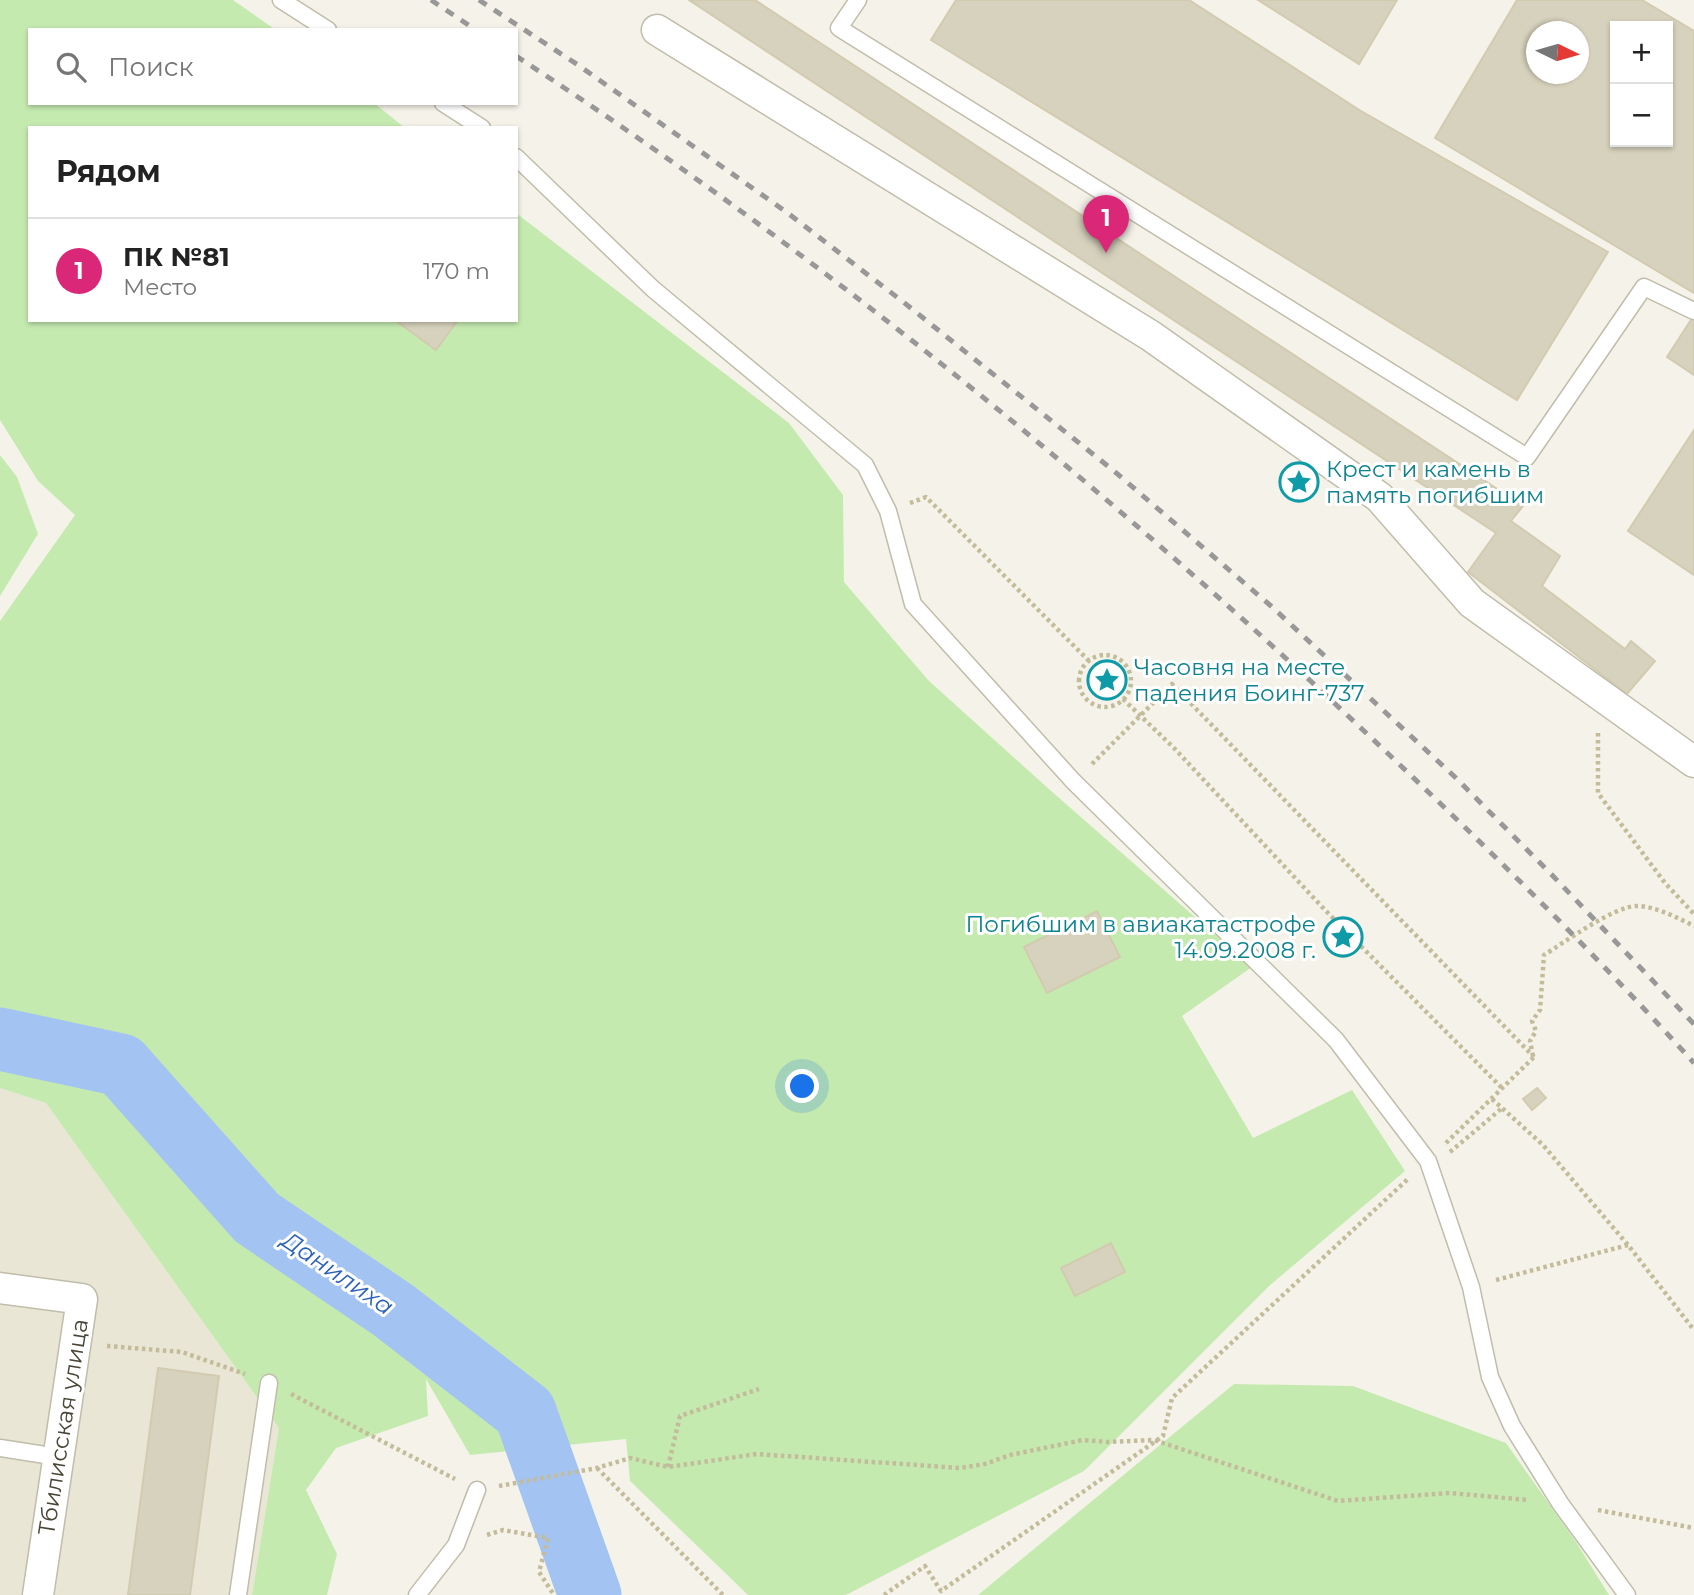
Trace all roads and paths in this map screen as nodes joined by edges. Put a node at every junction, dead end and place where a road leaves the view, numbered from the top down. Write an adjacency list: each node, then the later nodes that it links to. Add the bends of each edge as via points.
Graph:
1 (281, 0): 3 (lane)
2 (858, 0): 8 (lane, via 839,28 1527,457 1644,287)
3 (325, 28)
4 (657, 30): 11 (street, via 1152,336 1379,497 1472,603)
5 (446, 105): 6 (lane)
6 (479, 126)
7 (518, 159): 15 (lane, via 653,289 865,465 888,511 913,604)
8 (1694, 311)
9 (926, 497): 10 (path)
10 (1089, 660): 12 (path, via 1113,656 1127,667 1130,683); 12 (path, via 1079,683 1085,698 1100,706)
11 (1598, 693): 14 (street); 16 (path, via 1598,793)
12 (1123, 699): 13 (path)
13 (1142, 716): 15 (path); 18 (path, via 1172,684); 19 (path)
14 (1694, 762)
15 (1073, 781): 22 (lane, via 1336,1040)
16 (1694, 914)
17 (1694, 926): 18 (path, via 1639,906 1623,908 1544,955 1540,1010 1532,1021 1536,1031 1530,1041)
18 (1534, 1057): 19 (path)
19 (1502, 1088): 20 (path)
20 (1492, 1099): 21 (path); 22 (path)
21 (1502, 1109): 22 (path, via 1438,1162); 23 (path, via 1543,1145)
22 (1428, 1161): 24 (lane); 29 (path, via 1171,1398 1163,1436)
23 (1628, 1245): 24 (path); 26 (path)
24 (1471, 1287): 36 (lane, via 1490,1377 1512,1426)
25 (0, 1288): 31 (street, Тбилисская улица, via 82,1299)
26 (1694, 1330)
27 (269, 1383): 40 (lane)
28 (759, 1389): 32 (path, via 680,1416)
29 (1154, 1440): 32 (path, via 1083,1440 960,1468 757,1454); 36 (path, via 1338,1501 1450,1493); 44 (path, via 941,1591 925,1566)
30 (0, 1448): 31 (lane)
31 (58, 1457): 39 (street, Тбилисская улица)
32 (668, 1467): 33 (path, via 630,1458)
33 (597, 1468): 34 (path); 43 (path)
34 (501, 1486)
35 (477, 1490): 38 (lane)
36 (1560, 1503): 37 (path); 45 (lane)
37 (1694, 1528)
38 (456, 1545): 41 (lane); 42 (path, via 503,1530 548,1538 539,1572)
39 (38, 1595)
40 (238, 1595)
41 (418, 1595)
42 (554, 1595)
43 (723, 1595)
44 (884, 1595)
45 (1627, 1595)

